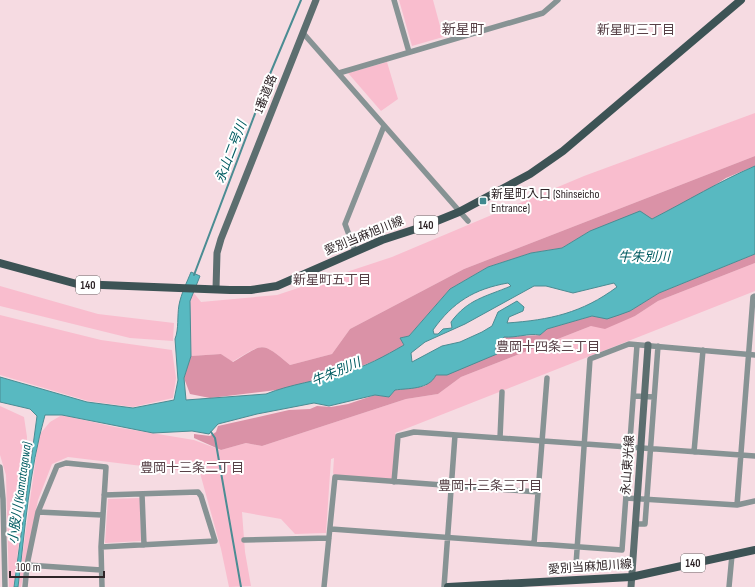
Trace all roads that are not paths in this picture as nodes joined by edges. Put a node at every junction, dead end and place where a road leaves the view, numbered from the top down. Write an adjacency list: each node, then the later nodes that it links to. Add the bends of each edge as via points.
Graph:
1 (316, 0): 5 (street, 1番道路)
2 (394, 0): 6 (street)
3 (558, 0): 6 (street, via 543,13)
4 (741, 0): 9 (main road, 愛別当麻旭川線 / 140, via 548,163)
5 (303, 33): 7 (street); 13 (street, 1番道路, via 221,239 217,252)
6 (409, 52): 7 (street)
7 (339, 74): 8 (street)
8 (384, 126): 9 (street); 11 (street, via 345,224)
9 (459, 212): 10 (street); 11 (main road, 愛別当麻旭川線 / 140)
10 (468, 221)
11 (355, 251): 13 (main road, 愛別当麻旭川線 / 140, via 277,286 252,290)
12 (0, 263): 13 (main road, 愛別当麻旭川線 / 140, via 77,284)
13 (216, 289)
14 (755, 296): 19 (street)
15 (637, 344): 16 (street); 23 (street); 29 (street, via 629,344 590,359)
16 (648, 346): 17 (street); 24 (street, 永山東光線)
17 (658, 346): 18 (street); 25 (street)
18 (703, 350): 19 (street); 33 (street)
19 (748, 354): 20 (street); 34 (street)
20 (755, 355)
21 (546, 378): 28 (street)
22 (502, 392): 27 (street)
23 (634, 396): 24 (street); 30 (street)
24 (644, 396): 25 (street); 31 (street, 永山東光線)
25 (654, 397): 32 (street)
26 (455, 435): 27 (street); 37 (street, via 414,432 398,436); 38 (street)
27 (500, 438): 28 (street)
28 (542, 442): 29 (street); 39 (street)
29 (585, 444): 30 (street); 58 (street)
30 (630, 447): 31 (street); 42 (street)
31 (640, 448): 32 (street); 43 (street, 永山東光線)
32 (650, 449): 33 (street); 45 (street)
33 (694, 452): 34 (street)
34 (740, 455): 35 (street); 47 (street)
35 (755, 456)
36 (0, 466): 44 (street)
37 (394, 482): 38 (street); 51 (street, via 335,477)
38 (452, 486): 39 (street); 53 (street)
39 (538, 492): 55 (street)
40 (142, 494): 41 (street); 56 (street); 56 (street, via 198,492 215,541)
41 (104, 495): 48 (street, via 106,467 66,463 57,466); 49 (street)
42 (626, 498): 43 (street); 58 (street, via 622,550)
43 (636, 498): 45 (street); 50 (street, 永山東光線)
44 (1, 499): 60 (street)
45 (646, 499): 47 (street); 50 (street, via 645,524)
46 (755, 501): 47 (street)
47 (737, 505)
48 (38, 512): 49 (street); 62 (street)
49 (102, 515): 57 (street)
50 (635, 524): 65 (street, 永山東光線)
51 (331, 529): 52 (street); 53 (street)
52 (329, 538): 54 (street); 69 (street)
53 (448, 538): 55 (street); 70 (street)
54 (244, 540)
55 (534, 544): 58 (street)
56 (144, 545): 57 (street)
57 (101, 547): 64 (street)
58 (577, 547): 63 (street)
59 (755, 550): 61 (main road, 愛別当麻旭川線 / 140)
60 (2, 552): 66 (street)
61 (732, 555): 65 (main road, 愛別当麻旭川線 / 140); 73 (street)
62 (27, 565): 64 (street); 67 (street)
63 (576, 565)
64 (101, 570): 68 (street)
65 (632, 577): 71 (main road, 愛別当麻旭川線 / 140); 72 (street, 永山東光線)
66 (5, 587)
67 (25, 587)
68 (102, 587)
69 (324, 587)
70 (444, 587)
71 (448, 587)
72 (631, 587)
73 (729, 587)

